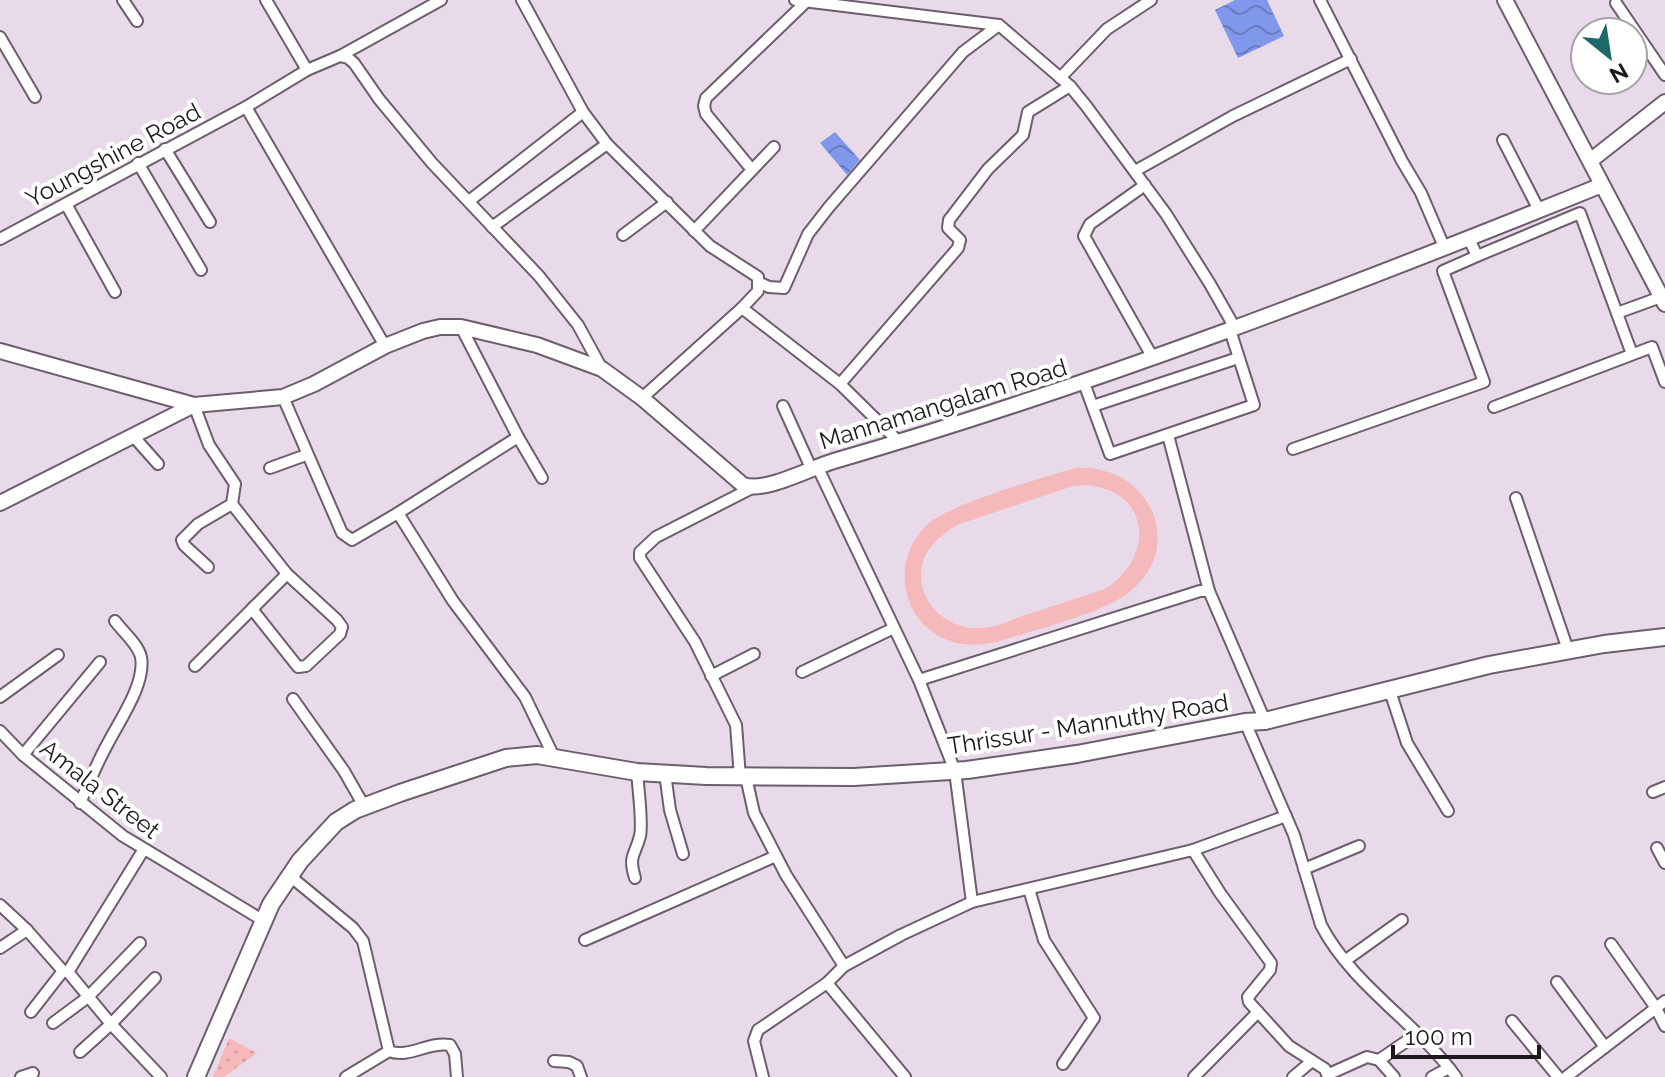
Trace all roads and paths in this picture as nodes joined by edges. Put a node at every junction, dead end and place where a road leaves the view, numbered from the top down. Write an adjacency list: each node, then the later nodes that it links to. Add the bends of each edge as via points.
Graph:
1 (123, 0): 11 (street)
2 (266, 0): 16 (street)
3 (522, 0): 23 (street)
4 (1151, 0): 18 (street, via 1107,29)
5 (1320, 0): 15 (street)
6 (1505, 0): 28 (main road)
7 (436, 1): 14 (street, Youngshine Road)
8 (800, 1): 10 (street); 30 (street, via 706,98 706,114)
9 (1616, 3): 17 (street)
10 (858, 4): 12 (street)
11 (137, 21)
12 (999, 25): 18 (street); 47 (street, via 956,60 829,207 808,234 784,288)
13 (0, 37): 20 (street)
14 (340, 56): 16 (street, Youngshine Road); 34 (street, via 354,63)
15 (1351, 59): 31 (street, via 1211,127); 44 (street)
16 (307, 70): 22 (street, Youngshine Road)
17 (1665, 75)
18 (1060, 78): 19 (street)
19 (1070, 86): 31 (street); 62 (street, via 1028,112 1023,135 988,169 949,220 950,232 960,240 958,248)
20 (35, 97)
21 (1665, 102): 28 (main road)
22 (246, 107): 27 (street, Youngshine Road); 54 (street)
23 (583, 112): 25 (street); 34 (street)
24 (1503, 140): 37 (street)
25 (607, 144): 35 (street); 39 (street)
26 (774, 147): 40 (street)
27 (165, 149): 29 (street, Youngshine Road); 38 (street)
28 (1590, 161): 33 (main road)
29 (138, 163): 36 (street, Youngshine Road); 46 (street)
30 (748, 165)
31 (1135, 171): 32 (street)
32 (1145, 185): 53 (street, via 1194,257); 57 (street, via 1090,224 1084,236)
33 (1602, 185): 37 (main road, Mannamangalam Road); 49 (main road)
34 (469, 201): 39 (street)
35 (667, 202): 40 (street); 41 (street)
36 (66, 204): 42 (street, Youngshine Road); 48 (street)
37 (1539, 210): 43 (main road, Mannamangalam Road)
38 (210, 222)
39 (492, 227): 59 (street, via 569,313)
40 (694, 231): 47 (street)
41 (623, 235)
42 (0, 239)
43 (1469, 239): 44 (main road, Mannamangalam Road); 45 (street)
44 (1445, 249): 53 (main road, Mannamangalam Road)
45 (1477, 256): 51 (street, via 1580,213); 73 (street, via 1443,271 1484,382)
46 (201, 270)
47 (760, 283): 50 (street)
48 (115, 292)
49 (1663, 300): 51 (street)
50 (742, 308): 62 (street); 64 (street)
51 (1617, 313): 56 (street)
52 (461, 327): 54 (main road, via 440,327); 59 (main road, via 537,345); 71 (street)
53 (1232, 329): 57 (main road, Mannamangalam Road); 58 (street)
54 (385, 346): 63 (main road)
55 (0, 351): 65 (main road)
56 (1632, 354): 60 (street, via 1652,347); 68 (street)
57 (1153, 358): 61 (main road, Mannamangalam Road)
58 (1238, 358): 67 (street); 69 (street, via 1254,405)
59 (602, 369): 64 (main road)
60 (1665, 382)
61 (1084, 383): 67 (street); 72 (main road, Mannamangalam Road)
62 (840, 384): 72 (street)
63 (283, 397): 65 (main road); 74 (street)
64 (642, 398): 79 (main road)
65 (194, 405): 70 (main road); 82 (street, via 209,445 235,484)
66 (783, 406): 76 (street)
67 (1093, 406): 69 (street, via 1110,454)
68 (1494, 407)
69 (1168, 435): 86 (street)
70 (134, 437): 75 (street); 81 (main road)
71 (518, 437): 78 (street); 83 (street)
72 (899, 442): 76 (main road, Mannamangalam Road)
73 (1293, 449)
74 (306, 455): 77 (street); 83 (street, via 347,538)
75 (158, 464)
76 (814, 467): 79 (main road, Mannamangalam Road); 89 (street)
77 (270, 468)
78 (542, 478)
79 (752, 488): 97 (street, via 656,537 640,552)
80 (1516, 498): 91 (street)
81 (0, 503)
82 (232, 504): 84 (street, via 182,540); 85 (street)
83 (398, 513): 106 (street, via 453,601 525,697)
84 (208, 567)
85 (287, 574): 87 (street); 87 (street, via 337,620 340,634 306,666 298,667 252,609)
86 (1209, 591): 98 (street); 102 (street)
87 (258, 603): 95 (street)
88 (115, 621): 113 (street, via 136,646 141,670)
89 (894, 628): 96 (street); 98 (street)
90 (1665, 637): 91 (main road, Thrissur - Mannuthy Road)
91 (1568, 650): 99 (main road, Thrissur - Mannuthy Road)
92 (754, 654): 97 (street)
93 (58, 655): 100 (street)
94 (100, 662): 105 (street)
95 (195, 666)
96 (802, 672)
97 (711, 676): 110 (street, via 736,725)
98 (919, 680): 107 (street)
99 (1390, 691): 102 (main road, Thrissur - Mannuthy Road); 115 (street, via 1407,743)
100 (0, 697)
101 (293, 699): 114 (street)
102 (1265, 721): 103 (main road, Thrissur - Mannuthy Road)
103 (1245, 722): 107 (main road, Thrissur - Mannuthy Road); 116 (street)
104 (0, 731): 105 (street, Amala Street)
105 (23, 755): 113 (street, Amala Street)
106 (555, 759): 108 (main road, Thrissur - Mannuthy Road); 114 (main road, Thrissur - Mannuthy Road, via 506,758)
107 (955, 771): 110 (main road, Thrissur - Mannuthy Road); 128 (street)
108 (637, 772): 109 (main road, Thrissur - Mannuthy Road); 126 (street, via 640,835 630,864)
109 (665, 773): 110 (main road, Thrissur - Mannuthy Road); 121 (street)
110 (743, 777): 122 (street)
111 (1665, 787): 112 (street)
112 (1653, 792)
113 (80, 803): 119 (street, Amala Street)
114 (364, 806): 125 (main road, Thrissur - Mannuthy Road, via 336,822)
115 (1448, 811)
116 (1286, 816): 120 (street); 124 (street)
117 (1359, 846): 124 (street)
118 (1657, 848): 123 (street)
119 (144, 849): 131 (street, Amala Street); 139 (street)
120 (1193, 850): 127 (street); 146 (street, via 1271,963 1248,997)
121 (683, 854)
122 (776, 856): 133 (street); 138 (street)
123 (1665, 861)
124 (1304, 869): 137 (street, via 1321,925)
125 (290, 876): 131 (main road, Thrissur - Mannuthy Road); 153 (street, via 363,941)
126 (635, 878)
127 (1029, 889): 128 (street); 158 (street, via 1044,940 1094,1018)
128 (972, 902): 138 (street)
129 (0, 905): 132 (street)
130 (1402, 920): 137 (street)
131 (264, 921): 164 (main road, Thrissur - Mannuthy Road)
132 (27, 930): 136 (street); 139 (street)
133 (585, 940)
134 (140, 943): 143 (street)
135 (1611, 944): 144 (street)
136 (0, 948)
137 (1346, 960): 151 (street)
138 (844, 966): 142 (street)
139 (66, 971): 143 (street); 145 (street)
140 (155, 978): 149 (street)
141 (1557, 982): 152 (street)
142 (827, 983): 168 (street, via 758,1030 754,1041); 169 (street)
143 (88, 997): 148 (street); 149 (street)
144 (1660, 1004): 150 (street); 152 (street)
145 (31, 1012)
146 (1258, 1012): 157 (street, via 1289,1046); 170 (street)
147 (1512, 1021): 174 (street)
148 (53, 1023)
149 (111, 1024): 154 (street); 163 (street)
150 (1665, 1026)
151 (1417, 1034): 155 (street); 159 (street)
152 (1605, 1047): 175 (street)
153 (389, 1051): 165 (street); 166 (street, via 450,1045)
154 (80, 1052)
155 (1379, 1060): 161 (street, via 1367,1057); 172 (street)
156 (554, 1061): 167 (street, via 577,1066)
157 (1312, 1061): 161 (street); 171 (street)
158 (1063, 1064)
159 (1452, 1072): 173 (street)
160 (33, 1073): 162 (street)
161 (1329, 1075)
162 (21, 1077)
163 (161, 1077)
164 (196, 1077)
165 (346, 1077)
166 (457, 1077)
167 (581, 1077)
168 (763, 1077)
169 (905, 1077)
170 (1194, 1077)
171 (1293, 1077)
172 (1394, 1077)
173 (1432, 1077)
174 (1558, 1077)
175 (1566, 1077)

